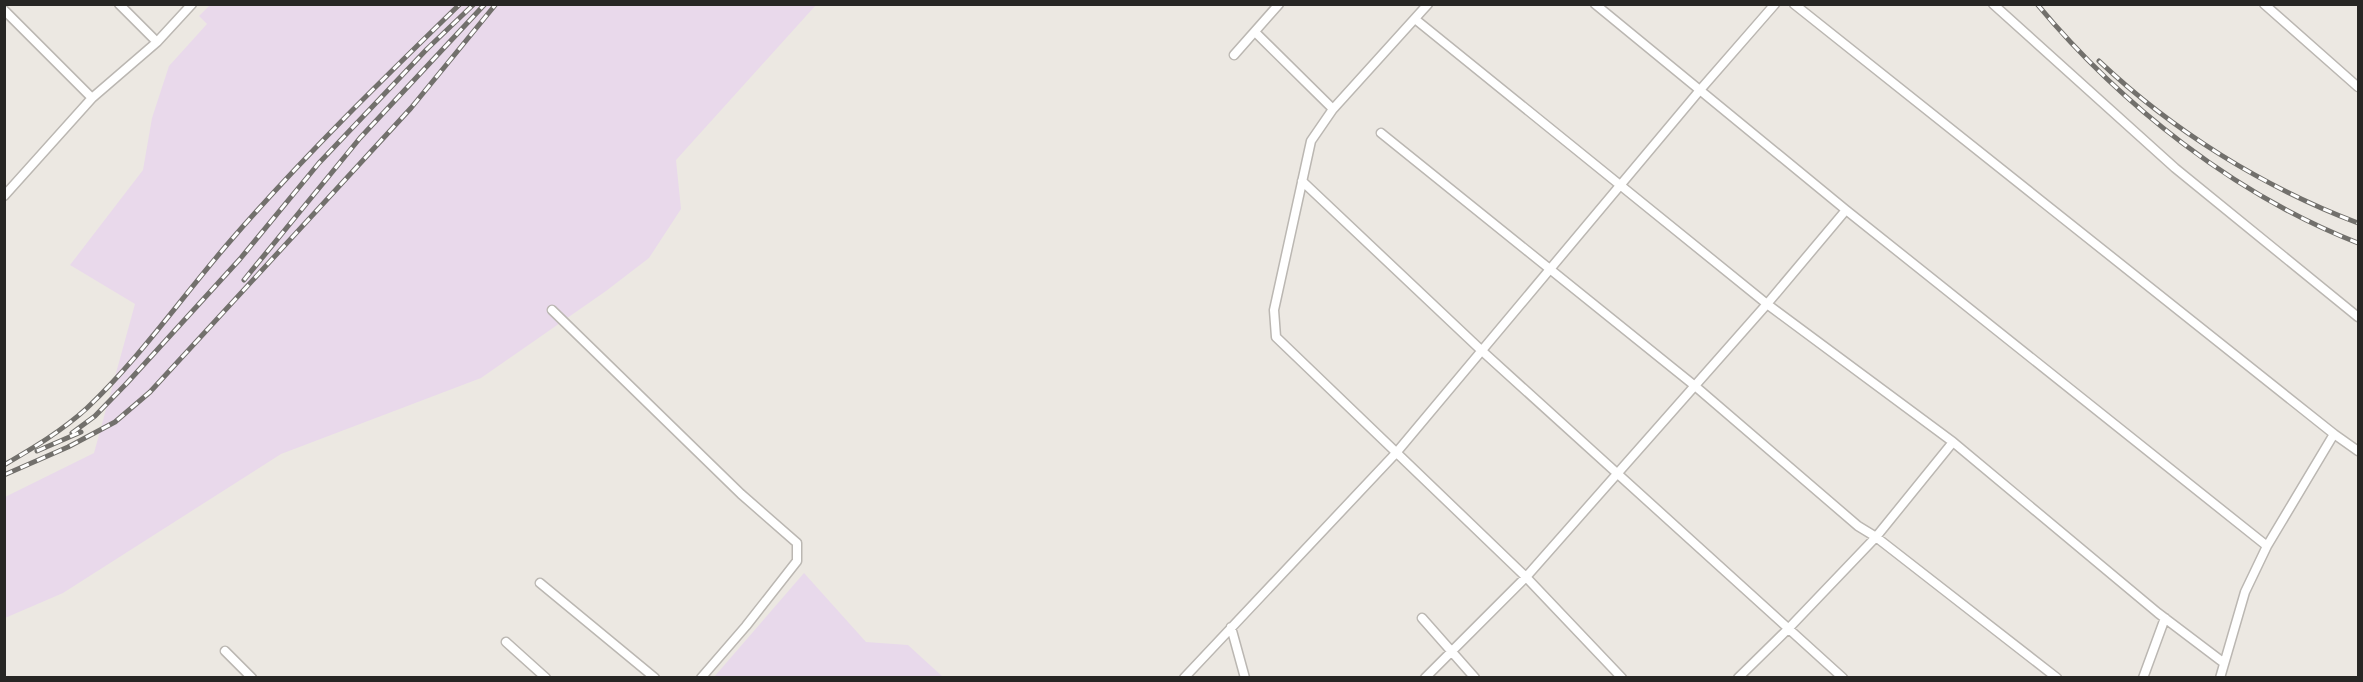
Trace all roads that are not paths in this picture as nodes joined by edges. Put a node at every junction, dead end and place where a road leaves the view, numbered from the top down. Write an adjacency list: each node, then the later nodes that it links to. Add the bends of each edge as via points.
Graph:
1 (119, 4): 13 (street)
2 (192, 4): 13 (street)
3 (1280, 4): 12 (street)
4 (1428, 4): 11 (street)
5 (1595, 4): 16 (street)
6 (1775, 4): 16 (street)
7 (1794, 4): 30 (street)
8 (1993, 4): 27 (street, via 2175,168)
9 (2264, 4): 15 (street)
10 (4, 10): 17 (street)
11 (1415, 19): 18 (street); 21 (street)
12 (1255, 32): 14 (street); 18 (street)
13 (157, 42): 17 (street)
14 (1234, 56)
15 (2358, 87)
16 (1700, 90): 21 (street); 23 (street)
17 (92, 98): 22 (street)
18 (1333, 109): 20 (street, via 1311,141)
19 (1381, 133): 24 (street)
20 (1302, 181): 28 (street); 33 (street, via 1274,310 1276,337)
21 (1620, 186): 24 (street); 25 (street)
22 (4, 196)
23 (1846, 210): 25 (street); 36 (street)
24 (1549, 270): 28 (street); 29 (street)
25 (1767, 304): 29 (street); 31 (street)
26 (552, 310): 50 (street, via 741,494 797,543 797,561)
27 (2358, 317)
28 (1481, 350): 33 (street); 34 (street)
29 (1695, 386): 34 (street); 35 (street, via 1858,526)
30 (2334, 434): 32 (street); 36 (street)
31 (1953, 442): 35 (street); 40 (street)
32 (2358, 451)
33 (1396, 453): 37 (street); 41 (street)
34 (1616, 473): 37 (street); 42 (street)
35 (1876, 537): 42 (street); 58 (street)
36 (2267, 546): 46 (street, via 2244,592)
37 (1526, 577): 45 (street); 55 (street)
38 (540, 583): 49 (street)
39 (1422, 618): 45 (street)
40 (2165, 618): 46 (street); 59 (street)
41 (1231, 627): 51 (street); 52 (street)
42 (1789, 628): 56 (street); 57 (street)
43 (506, 642): 48 (street)
44 (225, 651): 47 (street)
45 (1452, 651): 53 (street); 54 (street)
46 (2224, 663): 60 (street)
47 (252, 678)
48 (546, 678)
49 (655, 678)
50 (701, 678)
51 (1184, 678)
52 (1245, 678)
53 (1425, 678)
54 (1475, 678)
55 (1622, 678)
56 (1738, 678)
57 (1843, 678)
58 (2057, 678)
59 (2143, 678)
60 (2220, 678)

